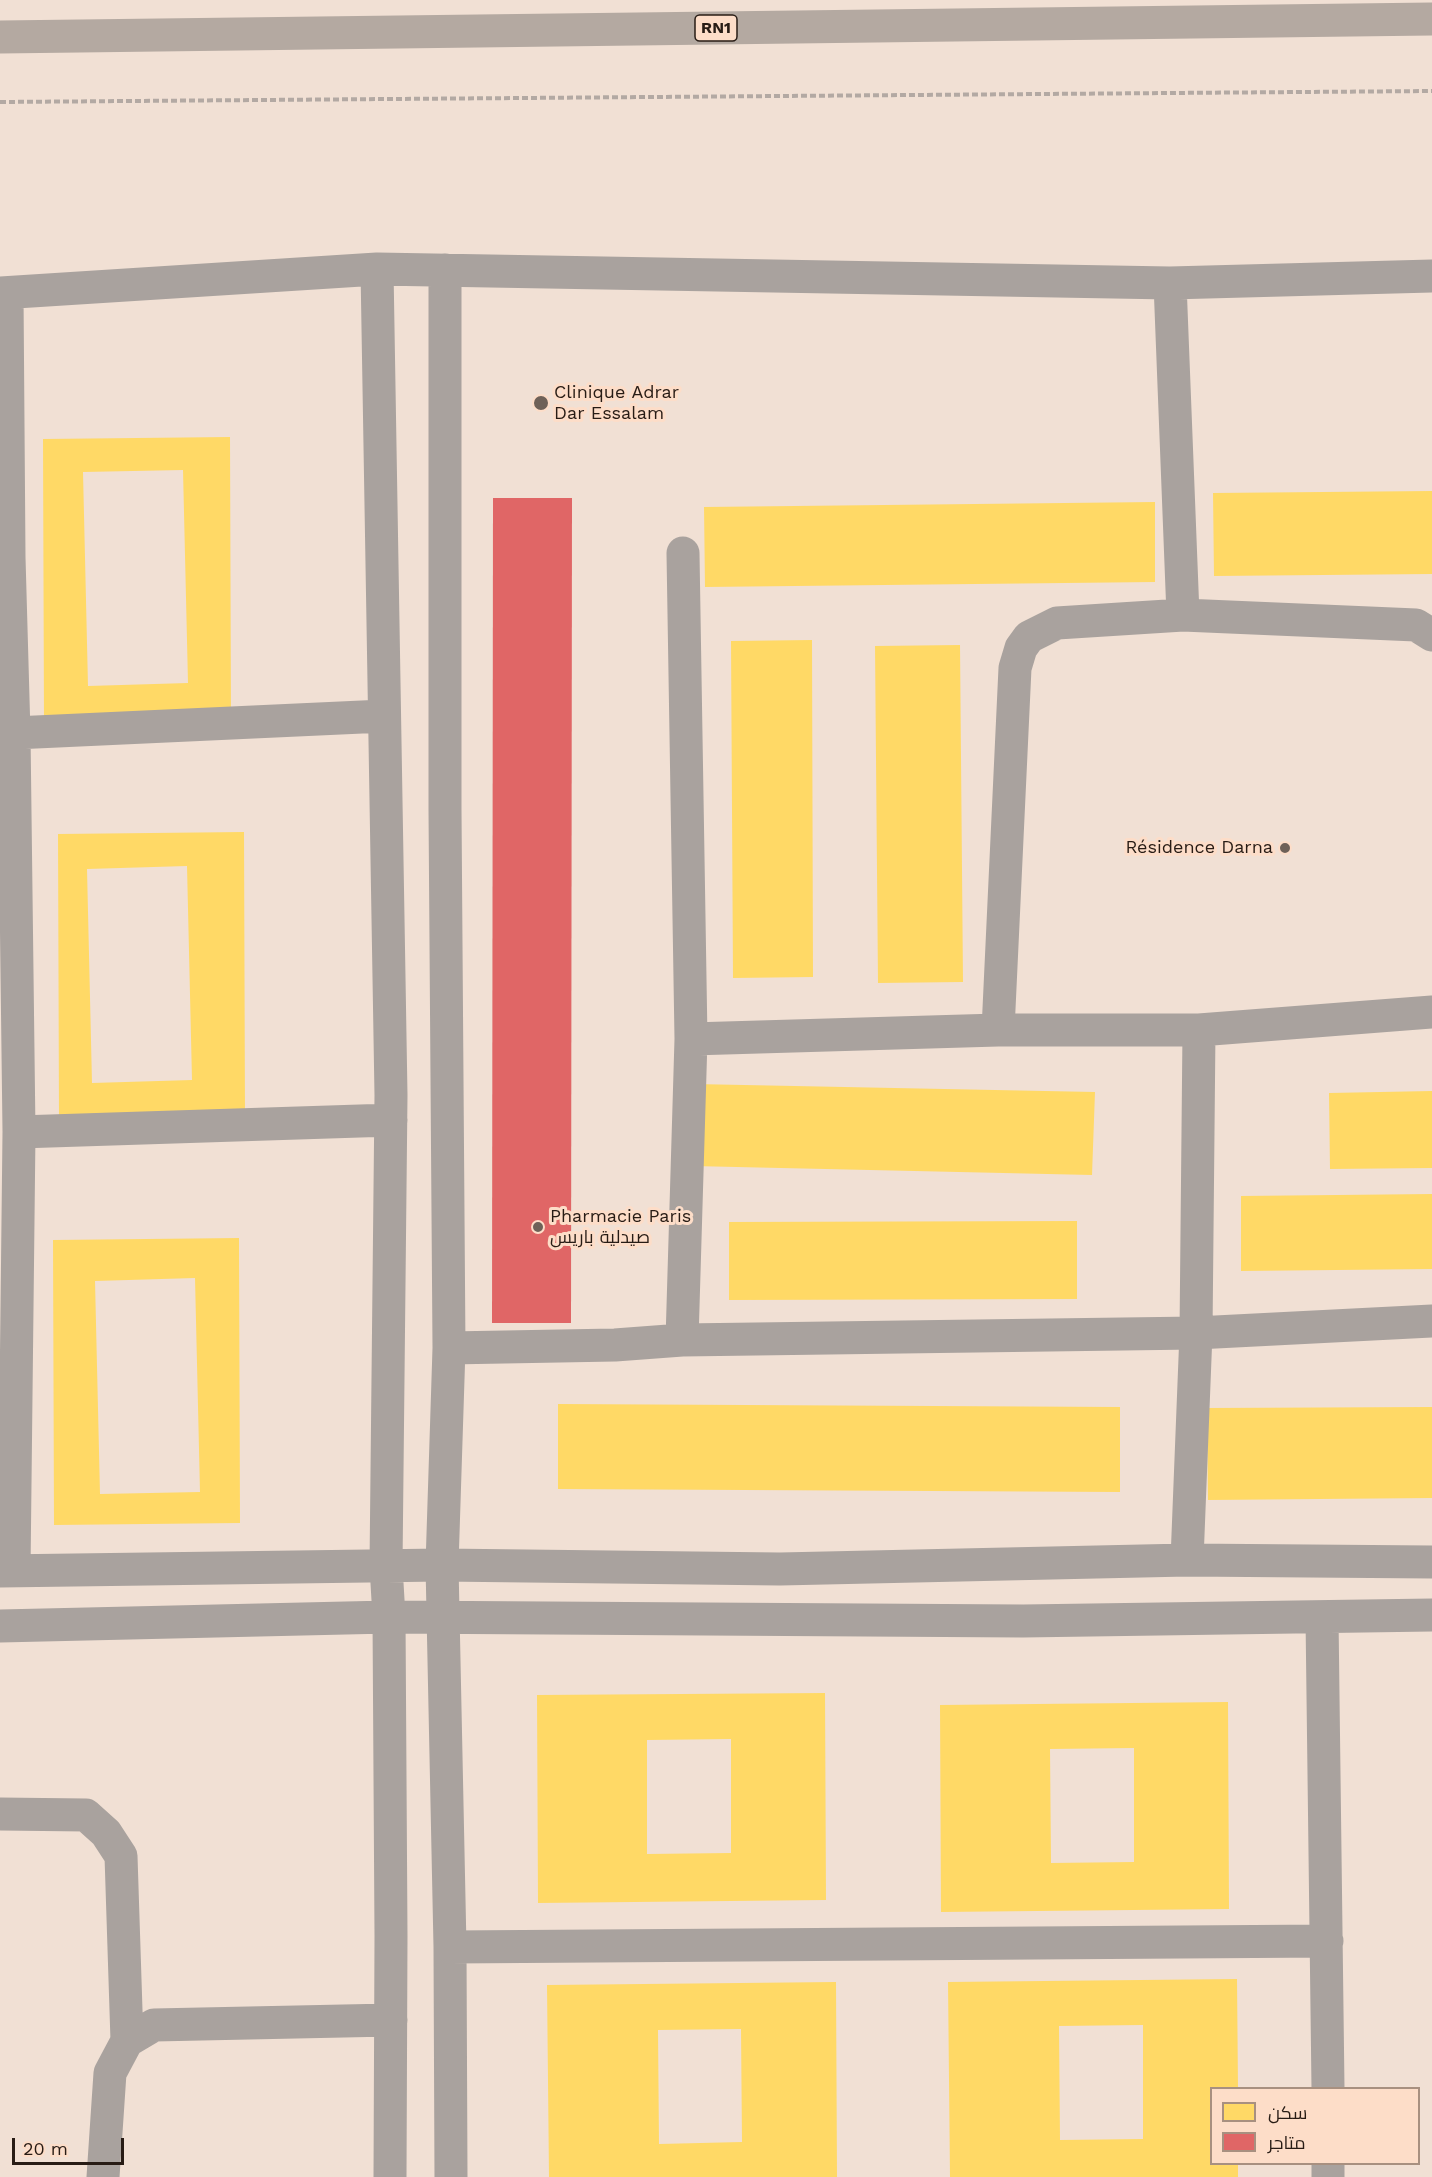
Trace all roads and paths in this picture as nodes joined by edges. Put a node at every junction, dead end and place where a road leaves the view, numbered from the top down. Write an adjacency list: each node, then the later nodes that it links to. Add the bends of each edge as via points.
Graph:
1 (1432, 19): 2 (highway, RN1)
2 (0, 37)
3 (1432, 91): 4 (path)
4 (0, 102)
5 (377, 269): 6 (street); 9 (street); 14 (street)
6 (445, 270): 8 (street); 26 (street)
7 (1432, 276): 8 (street)
8 (1170, 283): 11 (street)
9 (4, 293): 13 (street, via 9,557)
10 (683, 553): 19 (street)
11 (1183, 615): 12 (street, via 1416,625); 17 (street, via 1058,623 1029,637 1021,648 1015,668)
12 (1432, 635)
13 (6, 638): 15 (street)
14 (384, 716): 15 (street); 20 (street)
15 (14, 733): 21 (street)
16 (1432, 1012): 18 (street)
17 (998, 1030): 18 (street); 19 (street)
18 (1199, 1030): 24 (street)
19 (691, 1039): 25 (street)
20 (391, 1120): 21 (street); 30 (street)
21 (19, 1132): 22 (street)
22 (9, 1228): 31 (street)
23 (1432, 1322): 24 (street)
24 (1196, 1333): 25 (street); 27 (street)
25 (682, 1340): 26 (street)
26 (449, 1348): 29 (street)
27 (1187, 1560): 28 (street); 29 (street, via 780,1569)
28 (1432, 1562)
29 (442, 1565): 30 (street); 33 (street)
30 (386, 1566): 31 (street); 34 (street)
31 (7, 1571)
32 (1432, 1615): 35 (street)
33 (443, 1616): 34 (street); 35 (street, via 1023,1621); 39 (street)
34 (389, 1617): 36 (street); 40 (street)
35 (1322, 1617): 38 (street)
36 (0, 1626)
37 (0, 1814): 41 (street, via 86,1815 106,1833 121,1856)
38 (1327, 1941): 39 (street); 42 (street)
39 (450, 1947): 45 (street)
40 (391, 2020): 41 (street, via 154,2025); 44 (street)
41 (128, 2041): 43 (street, via 110,2073)
42 (1328, 2087)
43 (103, 2177)
44 (390, 2177)
45 (451, 2177)

